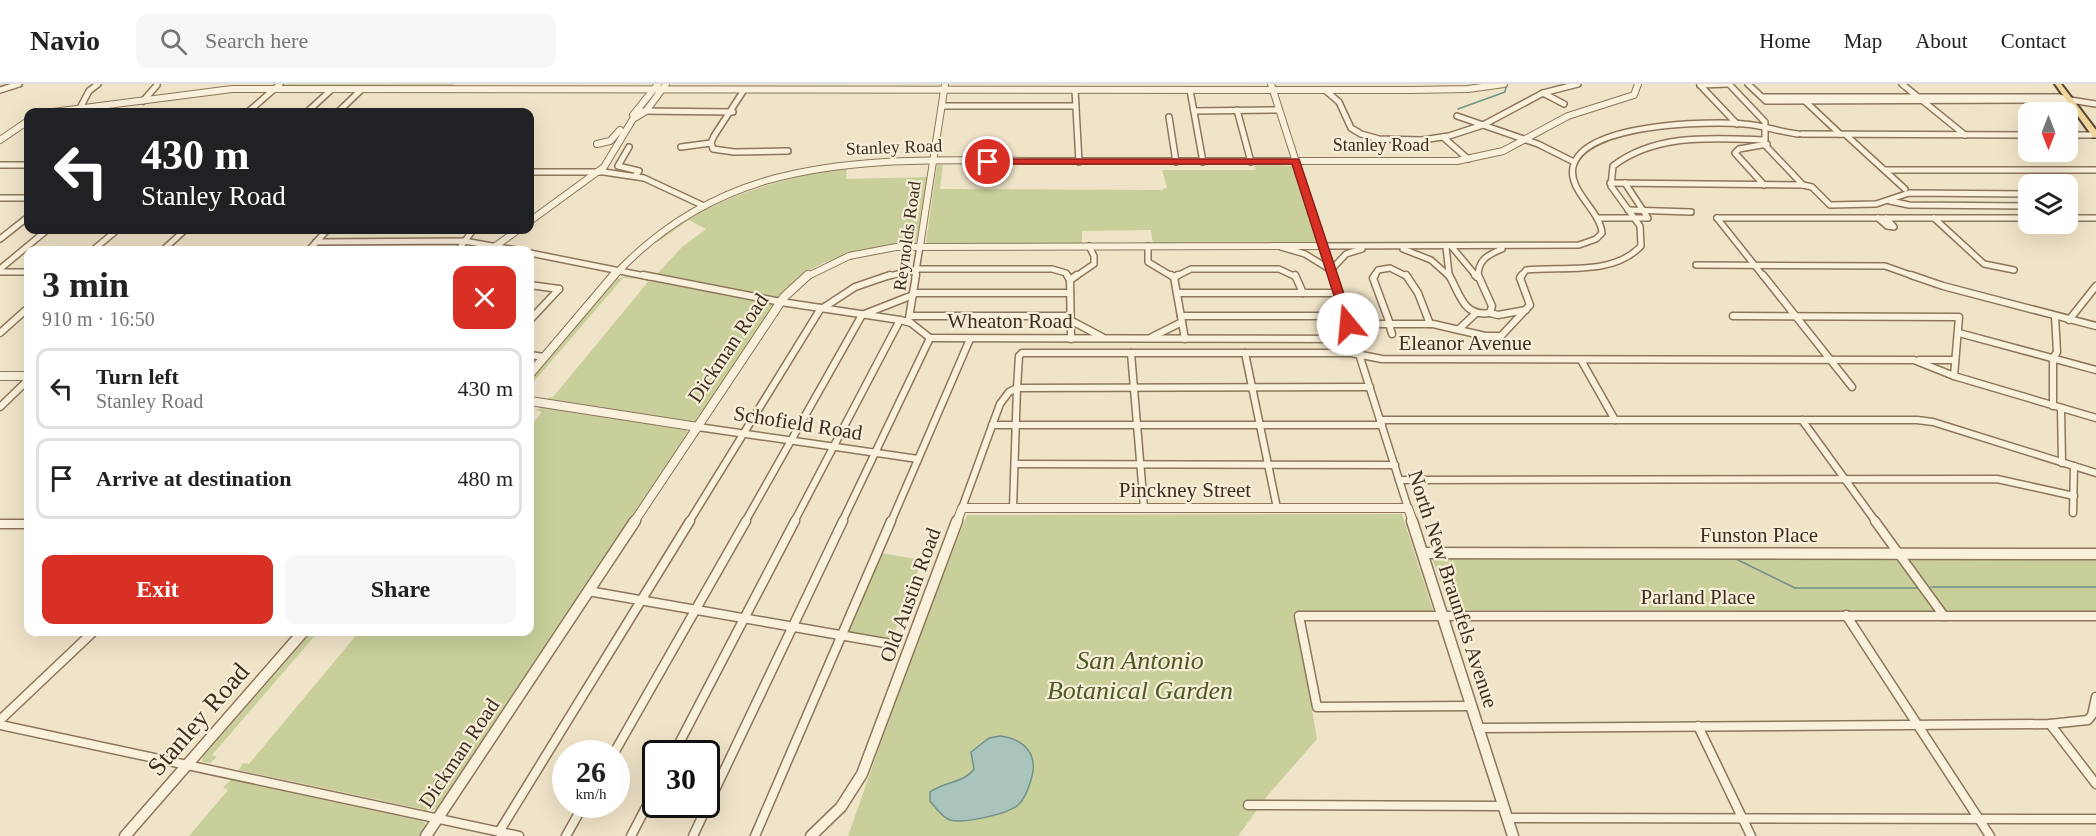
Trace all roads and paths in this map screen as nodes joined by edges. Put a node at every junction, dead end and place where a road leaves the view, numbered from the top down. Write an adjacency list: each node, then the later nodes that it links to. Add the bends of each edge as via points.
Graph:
1 (19, 84): 19 (street)
2 (98, 84): 45 (street)
3 (280, 84): 20 (street)
4 (1262, 84): 28 (street)
5 (1408, 84): 30 (street)
6 (1504, 84): 30 (street)
7 (1578, 84): 31 (street)
8 (1638, 84): 69 (street, Stanley Road, via 1634,95 1568,116)
9 (1729, 84): 14 (street); 60 (street, via 1763,120)
10 (1748, 84): 35 (street)
11 (1902, 84): 36 (street)
12 (2058, 84): 37 (main road)
13 (157, 85): 38 (street)
14 (1700, 85): 57 (street)
15 (656, 86): 16 (street); 23 (street); 34 (street)
16 (665, 86): 24 (street); 32 (street)
17 (944, 87): 25 (street); 26 (street); 43 (street, Reynolds Road)
18 (1272, 87): 28 (street); 29 (street); 51 (street)
19 (0, 90)
20 (274, 90): 21 (street); 38 (street, via 228,90); 46 (street)
21 (331, 90): 22 (street); 47 (street)
22 (361, 90): 23 (street); 48 (street)
23 (627, 90): 34 (street)
24 (682, 90): 25 (street); 32 (street)
25 (744, 90): 54 (street)
26 (1075, 90): 27 (street); 44 (street)
27 (1190, 90): 28 (street); 53 (street)
28 (1240, 90)
29 (1325, 90): 30 (street); 67 (street, via 1339,102 1351,128 1373,138)
30 (1411, 90)
31 (1543, 93): 42 (street); 59 (street)
32 (657, 97): 52 (street)
33 (2032, 97): 36 (street); 37 (street); 40 (street)
34 (648, 98): 49 (street)
35 (1764, 99): 36 (street); 39 (street)
36 (1922, 99): 39 (street); 40 (street); 63 (street)
37 (2070, 100): 40 (street); 41 (street); 66 (main road)
38 (143, 101): 45 (street)
39 (1805, 101): 62 (street)
40 (2038, 101)
41 (2096, 103)
42 (1564, 104)
43 (942, 106): 44 (street); 79 (street, Reynolds Road)
44 (1076, 106): 80 (street)
45 (80, 108)
46 (253, 108)
47 (311, 108)
48 (342, 108)
49 (637, 110): 52 (street); 61 (street)
50 (1237, 110): 51 (street); 53 (street); 83 (street)
51 (1279, 110): 78 (street)
52 (646, 111): 54 (street); 70 (street, via 633,118)
53 (1194, 111): 82 (street)
54 (733, 112): 72 (street)
55 (1457, 116): 59 (street)
56 (1169, 117): 81 (street)
57 (1737, 124): 60 (street); 84 (street, via 1639,129 1594,145)
58 (24, 125): 68 (street)
59 (1483, 125): 67 (street); 69 (street)
60 (1766, 129): 62 (street); 71 (street)
61 (620, 130): 75 (street); 75 (street, via 610,141 597,144)
62 (1843, 134): 63 (street); 87 (street)
63 (1965, 135): 64 (street)
64 (2018, 135)
65 (2078, 135): 66 (street)
66 (2096, 135)
67 (1443, 137): 77 (street)
68 (0, 140)
69 (1527, 140): 77 (street, Stanley Road, via 1503,151); 84 (street)
70 (619, 142): 73 (street); 90 (street, via 607,163)
71 (1765, 142): 92 (street, via 1689,139 1659,144 1617,162); 94 (street); 95 (street, via 1735,153)
72 (711, 143): 74 (street); 76 (street, via 712,148 725,152)
73 (630, 144): 91 (street, via 618,166 639,171)
74 (681, 147)
75 (609, 148): 90 (street)
76 (788, 150)
77 (1468, 159): 78 (street, Stanley Road)
78 (1296, 161): 83 (street, Stanley Road); 136 (street)
79 (933, 162): 80 (street, Stanley Road); 101 (street, Stanley Road, via 867,163 811,170 752,186); 132 (street, Reynolds Road)
80 (1079, 162): 81 (street, Stanley Road)
81 (1176, 162): 82 (street, Stanley Road)
82 (1203, 162): 83 (street, Stanley Road)
83 (1251, 162)
84 (1574, 162): 107 (street, via 1577,186)
85 (0, 165): 86 (street)
86 (24, 165)
87 (1885, 170): 88 (street); 96 (street)
88 (2096, 170)
89 (534, 172): 90 (street)
90 (595, 172): 91 (street); 106 (street)
91 (635, 176): 101 (street, via 657,182)
92 (1610, 183): 93 (street); 104 (street)
93 (1625, 183): 95 (street); 103 (street)
94 (1803, 184): 95 (street); 100 (street, via 1812,187 1830,205 1867,205)
95 (1764, 185)
96 (1907, 191): 97 (street); 100 (street)
97 (2018, 194)
98 (0, 198): 99 (street)
99 (24, 198)
100 (1889, 200): 102 (street, via 1909,205)
101 (704, 206): 150 (street, Stanley Road, via 665,228)
102 (2018, 206)
103 (1643, 209): 104 (street); 105 (street); 108 (street, via 1648,218)
104 (1628, 210): 108 (street)
105 (1691, 212)
106 (534, 218)
107 (1597, 218): 108 (street); 140 (street, via 1602,233 1587,243)
108 (1633, 218): 164 (street, via 1642,231 1642,239 1634,253 1621,261 1581,268 1532,269 1521,274 1530,303)
109 (1878, 218): 110 (street); 110 (street, via 1894,227); 144 (street, via 1717,218)
110 (1886, 218): 111 (street)
111 (1935, 218): 112 (street); 148 (street, via 1984,264)
112 (2018, 218)
113 (2078, 218): 114 (street)
114 (2096, 218)
115 (24, 220): 122 (street)
116 (42, 234): 125 (street)
117 (112, 234): 126 (street)
118 (181, 234): 127 (street)
119 (323, 234): 124 (street)
120 (469, 234): 123 (street)
121 (511, 234): 131 (street)
122 (0, 239)
123 (464, 241): 124 (street); 129 (street); 130 (street)
124 (316, 242): 128 (street)
125 (28, 246)
126 (98, 246)
127 (167, 246)
128 (312, 246)
129 (461, 246)
130 (485, 246)
131 (496, 246)
132 (920, 246): 133 (street, Dickman Road); 145 (street, Reynolds Road); 162 (street, Dickman Road, via 878,249 837,260 798,282)
133 (1089, 246): 134 (street, Dickman Road); 154 (street, via 1094,264)
134 (1148, 246): 135 (street, Dickman Road); 152 (street, via 1149,262)
135 (1270, 246): 136 (street, Dickman Road); 147 (street, Dickman Road, via 1300,252)
136 (1323, 246): 137 (street); 147 (street)
137 (1376, 247): 138 (street); 147 (street, via 1346,254)
138 (1386, 247): 139 (street); 151 (street, via 1408,250 1429,259)
139 (1449, 247): 140 (street); 151 (street); 153 (street)
140 (1512, 247): 153 (street, via 1481,260)
141 (24, 250): 146 (street)
142 (534, 254): 150 (street)
143 (1696, 265): 144 (street)
144 (1755, 266): 172 (street); 173 (street, via 1890,267 1936,284)
145 (917, 269): 154 (street, via 1052,269 1066,273); 161 (street, Reynolds Road); 163 (street, via 868,282)
146 (0, 270): 149 (street)
147 (1331, 270): 160 (street)
148 (2014, 270)
149 (24, 272)
150 (619, 272): 162 (street); 197 (street, Stanley Road)
151 (1449, 275): 167 (street, via 1465,308)
152 (1174, 277): 158 (street); 159 (street, via 1191,269 1279,269 1295,275)
153 (1478, 278): 166 (street, via 1492,306)
154 (1070, 280): 157 (street)
155 (534, 286): 169 (street, via 559,289)
156 (2096, 286): 178 (street)
157 (1070, 293): 161 (street); 174 (street)
158 (1178, 293): 159 (street); 176 (street)
159 (1303, 293): 160 (street)
160 (1339, 293): 170 (street)
161 (913, 294): 168 (street); 175 (street, Reynolds Road)
162 (781, 302): 163 (street); 226 (street, Dickman Road)
163 (822, 308): 168 (street); 227 (street)
164 (1526, 310): 166 (street); 183 (street, via 1501,336)
165 (24, 312): 184 (street)
166 (1490, 313): 167 (street)
167 (1476, 314): 183 (street)
168 (862, 315): 177 (street); 228 (street)
169 (534, 316)
170 (1346, 316): 176 (street); 179 (street)
171 (1733, 316): 172 (street)
172 (1796, 316): 185 (street, via 1959,317); 200 (street)
173 (2055, 316): 178 (street); 198 (street)
174 (1070, 318): 175 (street); 189 (street); 190 (street, via 1084,330)
175 (909, 319): 177 (street); 187 (street)
176 (1182, 319): 191 (street, via 1167,331); 192 (street)
177 (900, 320): 229 (street)
178 (2069, 320): 182 (street)
179 (1348, 324): 180 (street); 192 (street, Wheaton Road, via 1354,339)
180 (1390, 324): 181 (street); 181 (street, via 1373,278 1384,268 1400,270 1412,279); 186 (street)
181 (1430, 324): 183 (street)
182 (2096, 326)
183 (1459, 329)
184 (0, 333)
185 (1959, 333): 198 (street); 202 (street)
186 (1392, 334)
187 (930, 338): 188 (street, Wheaton Road); 230 (street, Wheaton Road)
188 (970, 339): 189 (street, Wheaton Road); 231 (street)
189 (1071, 339): 190 (street, Wheaton Road)
190 (1107, 339): 191 (street, Wheaton Road)
191 (1143, 339): 192 (street, Wheaton Road)
192 (1185, 339)
193 (1131, 353): 194 (street, Eleanor Avenue); 209 (street); 213 (street, Eleanor Avenue, via 1025,352 1019,356)
194 (1245, 353): 195 (street, Eleanor Avenue); 210 (street)
195 (1359, 354): 199 (street, Eleanor Avenue, via 1382,359); 211 (street, North New Braunfels Avenue)
196 (534, 356): 197 (street)
197 (544, 357): 203 (street, Stanley Road)
198 (2054, 358): 204 (street); 215 (street)
199 (1581, 360): 200 (street, Eleanor Avenue); 219 (street)
200 (1831, 360): 201 (street, Eleanor Avenue); 212 (street)
201 (1914, 360): 202 (street, Eleanor Avenue); 206 (street, Eleanor Avenue)
202 (1955, 360): 206 (street)
203 (534, 369)
204 (2096, 370)
205 (0, 376): 207 (street)
206 (1954, 376): 215 (street, Eleanor Avenue)
207 (24, 378)
208 (24, 382): 216 (street)
209 (1134, 387): 210 (street); 213 (street); 223 (street)
210 (1252, 387): 211 (street); 224 (street)
211 (1370, 387): 221 (street, North New Braunfels Avenue)
212 (1852, 387)
213 (1017, 388): 222 (street); 225 (street, Old Austin Road, via 1000,404)
214 (534, 402): 226 (street, Schofield Road)
215 (2053, 406): 217 (street, Eleanor Avenue)
216 (0, 407)
217 (2061, 408): 218 (street); 232 (street)
218 (2096, 418)
219 (1615, 420): 220 (street); 221 (street)
220 (1802, 420): 232 (street, via 1933,422); 239 (street)
221 (1381, 422): 224 (street); 236 (street, North New Braunfels Avenue)
222 (1016, 424): 223 (street); 225 (street); 233 (street)
223 (1138, 424): 224 (street); 234 (street)
224 (1260, 424): 235 (street)
225 (992, 425): 242 (street, Old Austin Road)
226 (698, 426): 227 (street, Schofield Road); 253 (street, Dickman Road)
227 (743, 433): 228 (street, Schofield Road); 254 (street)
228 (791, 440): 229 (street, Schofield Road); 255 (street)
229 (833, 447): 230 (street, Schofield Road); 260 (street)
230 (876, 453): 231 (street, Schofield Road); 261 (street, Wheaton Road)
231 (918, 459): 262 (street)
232 (2062, 463): 237 (street)
233 (1015, 465): 234 (street); 243 (street)
234 (1141, 465): 235 (street); 244 (street)
235 (1269, 465): 236 (street); 245 (street)
236 (1395, 465): 240 (street, North New Braunfels Avenue)
237 (2074, 466): 238 (street); 241 (street)
238 (2096, 473)
239 (1845, 479): 240 (street); 241 (street, via 1997,479); 251 (street)
240 (1399, 480): 246 (street, North New Braunfels Avenue)
241 (2074, 496): 247 (street)
242 (962, 508): 243 (street, Pinckney Street); 295 (street, Old Austin Road, via 862,774 841,807)
243 (1013, 508): 244 (street, Pinckney Street)
244 (1144, 508): 245 (street, Pinckney Street)
245 (1277, 508): 246 (street, Pinckney Street)
246 (1408, 508): 250 (street, North New Braunfels Avenue)
247 (2073, 513)
248 (0, 524): 249 (street)
249 (24, 524)
250 (1423, 553): 251 (street, Funston Place); 257 (street, North New Braunfels Avenue)
251 (1898, 554): 252 (street, Funston Place); 258 (street)
252 (2096, 554)
253 (588, 591): 254 (street); 281 (street, Dickman Road)
254 (641, 600): 255 (street); 287 (street)
255 (696, 610): 260 (street); 274 (street)
256 (1846, 615): 257 (street, Parland Place); 258 (street, Parland Place); 269 (street)
257 (1443, 616): 267 (street, North New Braunfels Avenue); 267 (street, Parland Place, via 1299,616 1317,707)
258 (1944, 616): 259 (street, Parland Place)
259 (2096, 616)
260 (744, 618): 261 (street); 275 (street)
261 (793, 626): 262 (street); 293 (street, Wheaton Road)
262 (841, 635): 265 (street); 294 (street)
263 (89, 636): 268 (street)
264 (300, 636): 276 (street, Stanley Road)
265 (891, 644)
266 (2096, 697): 271 (street, via 2088,720)
267 (1472, 706): 273 (street, North New Braunfels Avenue)
268 (0, 720)
269 (1916, 723): 271 (street); 272 (street); 284 (street)
270 (0, 724): 276 (street)
271 (2050, 724): 277 (street)
272 (1698, 726): 273 (street); 286 (street)
273 (1479, 728): 279 (street, North New Braunfels Avenue)
274 (621, 740)
275 (681, 740)
276 (187, 766): 281 (street); 288 (street, Stanley Road)
277 (2096, 784)
278 (1248, 805): 279 (street)
279 (1503, 806): 283 (street, North New Braunfels Avenue)
280 (642, 815): 292 (street)
281 (438, 818): 287 (street); 289 (street, Dickman Road)
282 (576, 818): 291 (street)
283 (1507, 818): 286 (street); 296 (street, North New Braunfels Avenue)
284 (1979, 819): 285 (street); 286 (street); 298 (street)
285 (2096, 819)
286 (1743, 820): 297 (street)
287 (499, 832): 290 (street)
288 (125, 836)
289 (426, 836)
290 (519, 836)
291 (566, 836)
292 (631, 836)
293 (693, 836)
294 (755, 836)
295 (811, 836)
296 (1513, 836)
297 (1751, 836)
298 (1990, 836)

